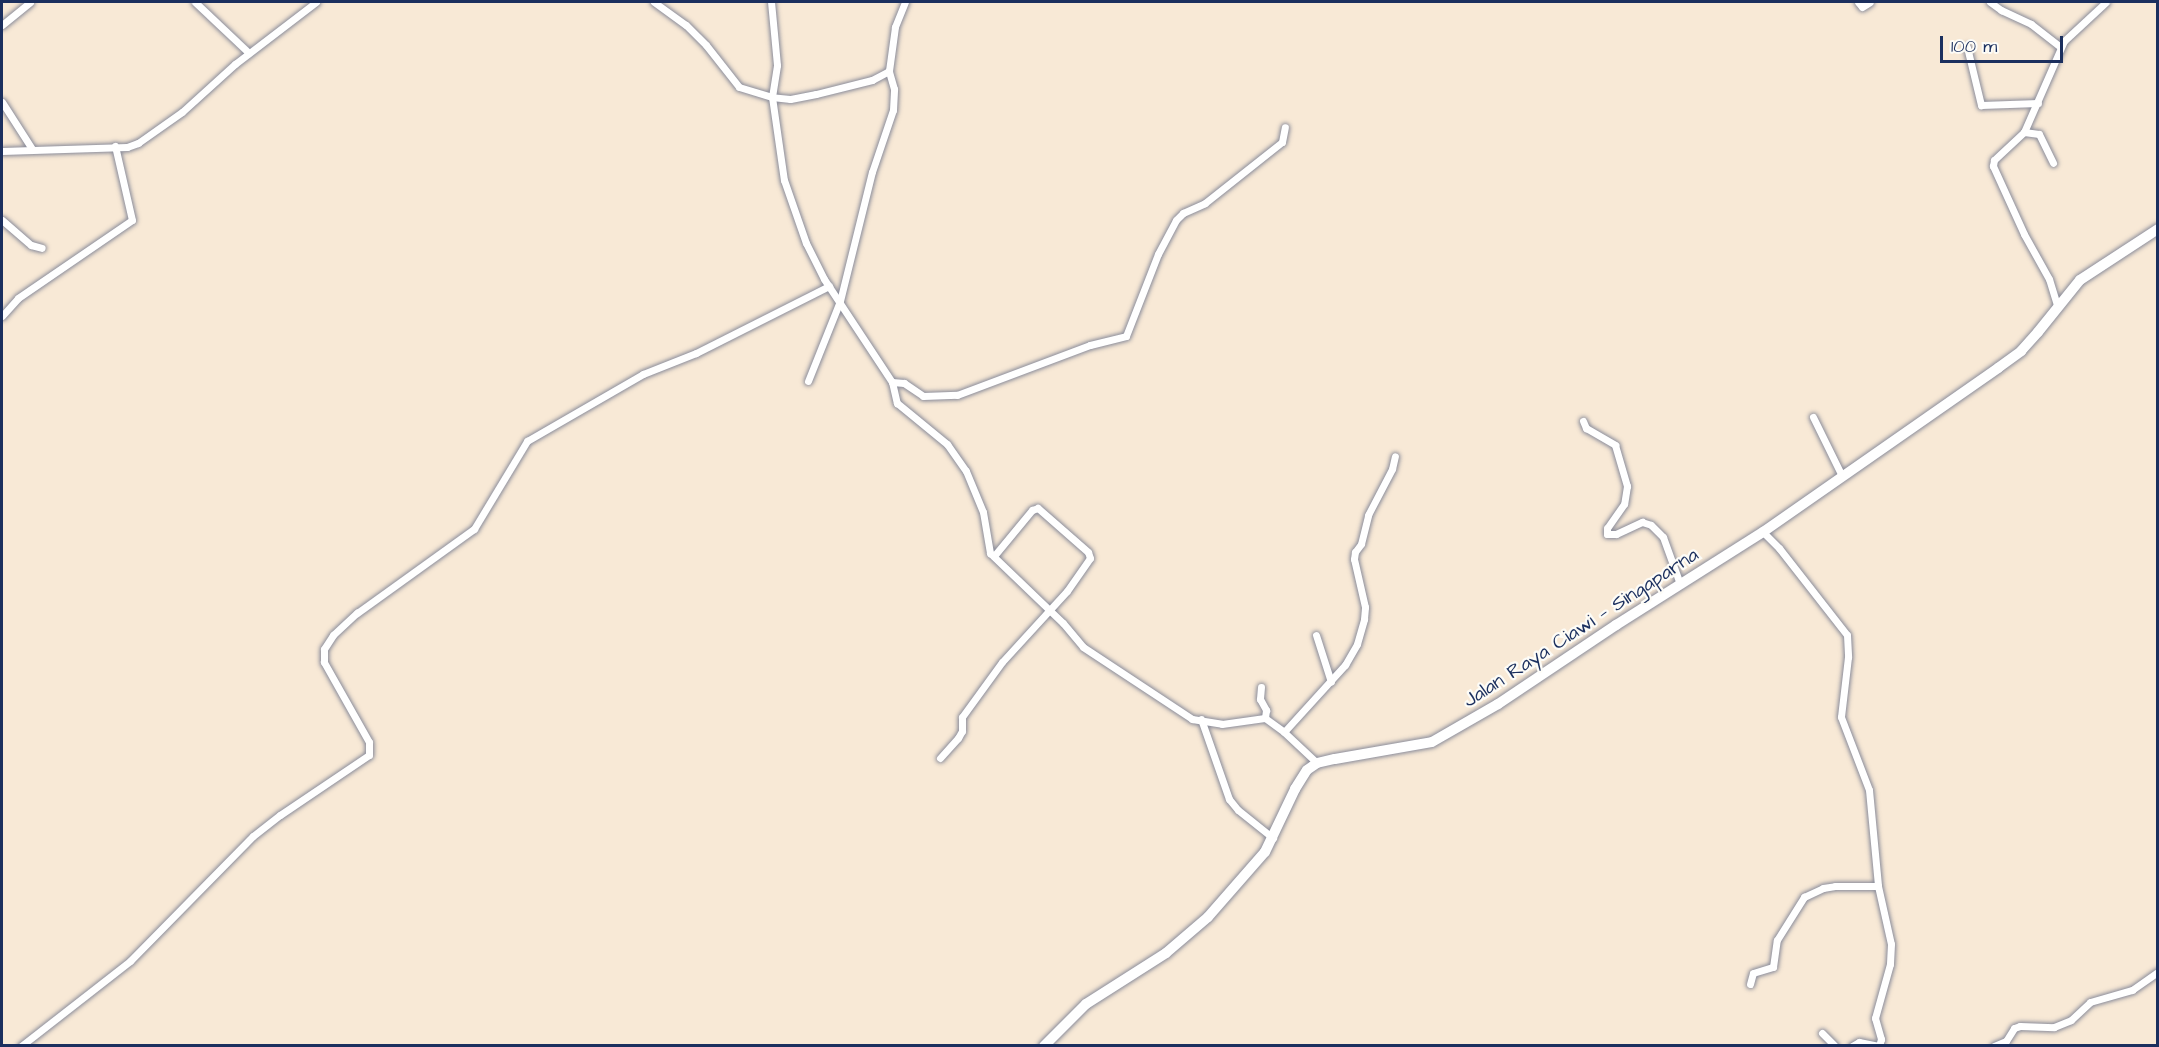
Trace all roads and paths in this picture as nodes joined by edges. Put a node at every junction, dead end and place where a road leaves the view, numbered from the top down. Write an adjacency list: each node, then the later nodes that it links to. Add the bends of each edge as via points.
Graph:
1 (30, 2): 11 (street)
2 (195, 2): 14 (street)
3 (316, 2): 14 (street)
4 (654, 2): 16 (street, via 693,31 739,87)
5 (771, 2): 16 (street, via 777,65)
6 (905, 2): 15 (street, via 895,27)
7 (1858, 2): 8 (street, via 1861,7)
8 (1870, 2)
9 (1990, 2): 13 (street, via 2036,27)
10 (2106, 2): 13 (street)
11 (2, 25)
12 (1967, 47): 18 (street, via 1981,105)
13 (2060, 47): 18 (street)
14 (249, 53): 21 (street, via 146,139 127,147)
15 (889, 71): 16 (street, via 872,80 816,94 790,99); 29 (street, via 894,89 893,110 872,172)
16 (772, 96): 28 (street, via 784,180 793,211)
17 (2, 102): 22 (street)
18 (2038, 103): 20 (street)
19 (1285, 127): 33 (street, via 1282,142 1205,203 1176,220 1158,254 1126,336 1090,345 957,395 923,396 904,383)
20 (2024, 132): 24 (street, via 2040,134); 30 (street, via 1994,160 1994,171 2049,279)
21 (115, 146): 22 (street); 31 (street, via 132,220 18,298)
22 (32, 149): 23 (street)
23 (2, 151)
24 (2053, 163)
25 (2, 220): 27 (street, via 31,245)
26 (2157, 229): 30 (main road, Jalan Raya Ciawi — Singaparna, via 2080,280)
27 (42, 248)
28 (829, 286): 29 (street); 55 (street, via 696,353 643,374 527,441 474,529 357,613 324,649 326,668 369,742 369,755 252,836 130,962)
29 (840, 302): 32 (street); 33 (street)
30 (2058, 305): 37 (main road, Jalan Raya Ciawi — Singaparna, via 2021,351)
31 (2, 316)
32 (808, 381)
33 (892, 382): 39 (street, via 897,403 947,444 966,471 983,512 990,553)
34 (1813, 417): 37 (street)
35 (1583, 421): 40 (street, via 1586,428 1615,445 1627,486 1624,504 1607,534 1642,522 1651,525 1663,537)
36 (1395, 456): 43 (street, via 1355,552 1364,620 1345,665)
37 (1842, 476): 38 (main road, Jalan Raya Ciawi — Singaparna)
38 (1763, 532): 40 (main road, Jalan Raya Ciawi — Singaparna); 51 (street, via 1847,635 1840,717 1869,790)
39 (994, 556): 41 (street); 41 (street, via 1038,507 1088,552 1089,563)
40 (1680, 584): 49 (main road, Jalan Raya Ciawi — Singaparna, via 1444,737)
41 (1048, 609): 46 (street, via 1083,647 1192,719); 48 (street, via 989,679 962,717 958,738)
42 (1316, 635): 43 (street)
43 (1331, 682): 47 (street)
44 (1261, 687): 45 (street)
45 (1264, 718): 46 (street, via 1222,724); 47 (street)
46 (1201, 719): 50 (street, via 1229,799)
47 (1284, 732): 49 (street)
48 (940, 758)
49 (1317, 763): 50 (main road, via 1300,778)
50 (1273, 838): 56 (main road, via 1215,911 1188,937 1086,1004)
51 (1878, 886): 53 (street, via 1835,886 1804,897 1777,940 1773,967 1753,973); 59 (street, via 1891,954 1875,1018)
52 (2157, 972): 60 (street, via 2132,990 2090,1002 2079,1015 2063,1024 2020,1026 2014,1028 2006,1041)
53 (1750, 984)
54 (1822, 1033): 57 (street)
55 (21, 1046)
56 (1044, 1046)
57 (1835, 1046)
58 (1852, 1046): 59 (street, via 1857,1042)
59 (1879, 1046)
60 (1994, 1046)

